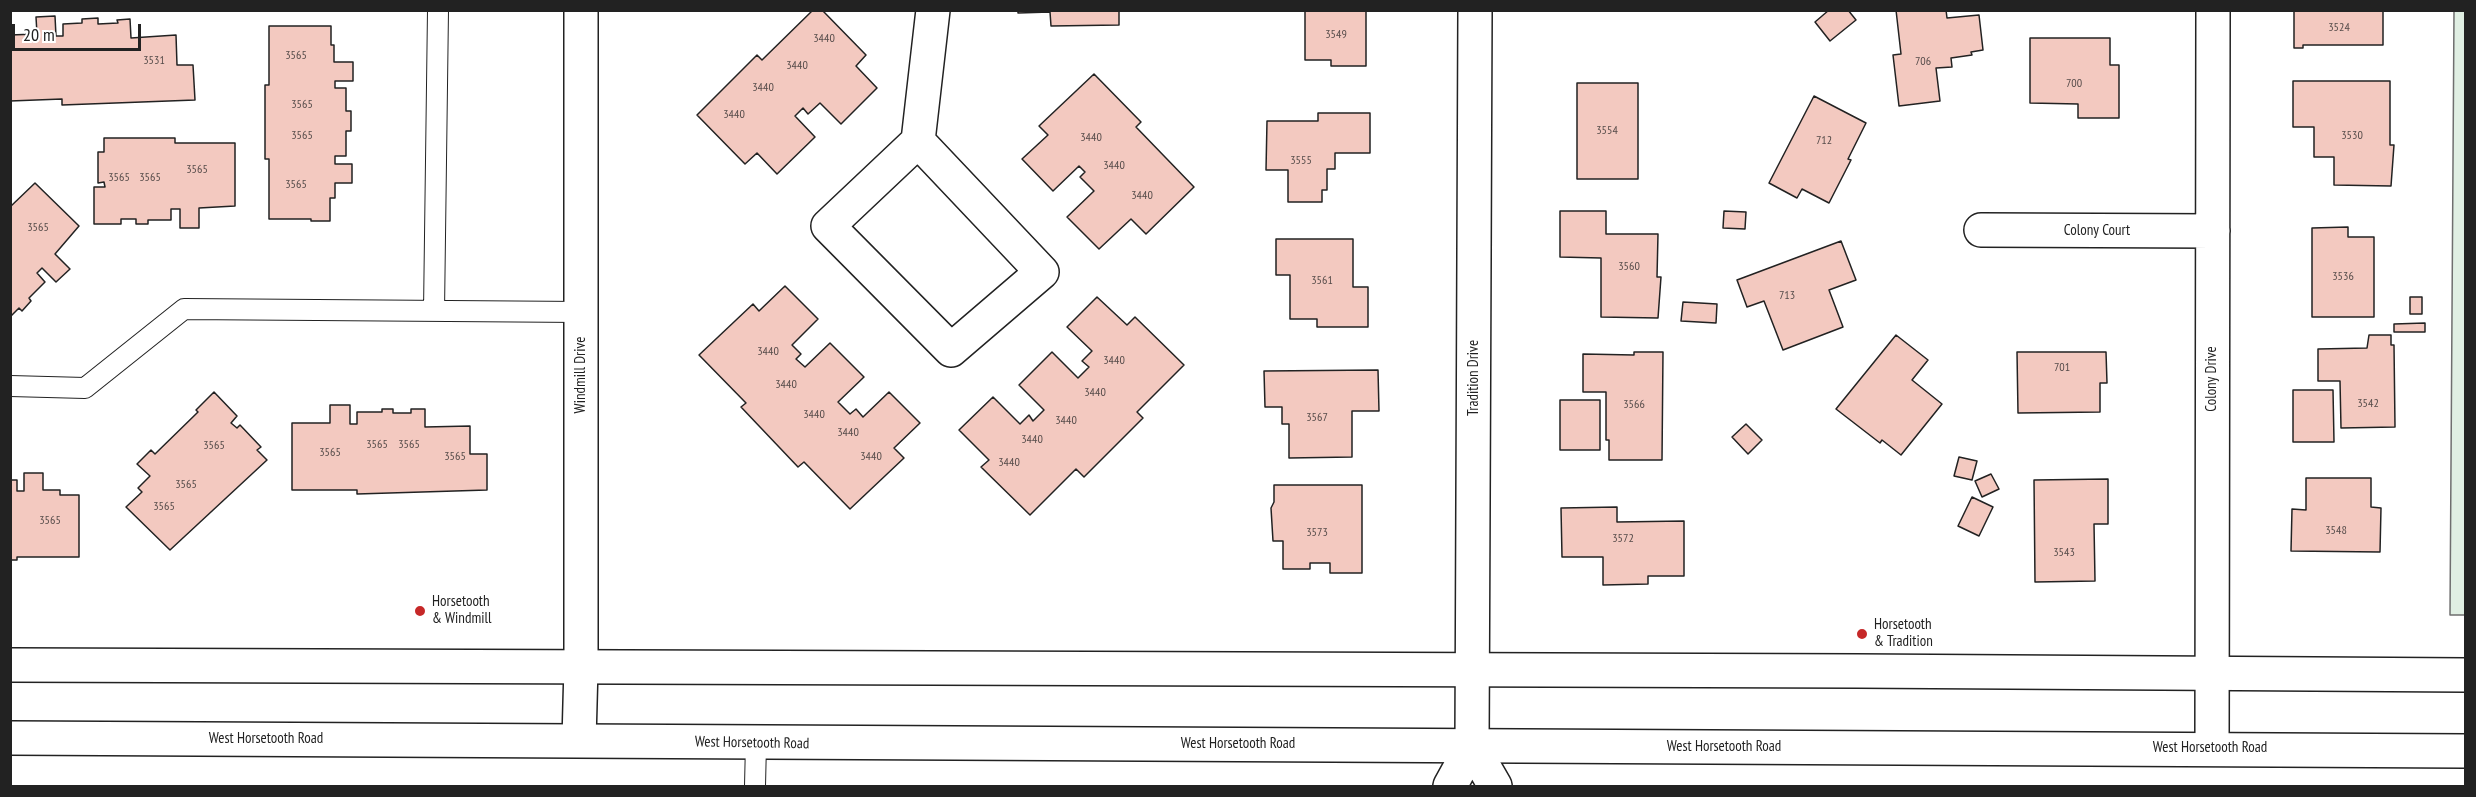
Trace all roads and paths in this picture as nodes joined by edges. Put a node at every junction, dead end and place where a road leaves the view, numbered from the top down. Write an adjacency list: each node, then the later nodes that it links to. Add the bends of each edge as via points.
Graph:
1 (438, 10): 9 (lane)
2 (580, 10): 10 (main road, Windmill Drive)
3 (933, 10): 6 (main road)
4 (1475, 10): 14 (main road, Tradition Drive)
5 (2213, 10): 8 (main road, Colony Drive)
6 (918, 141): 6 (main road, via 828,226 951,350 1042,272)
7 (1981, 230): 8 (main road, Colony Court)
8 (2212, 231): 15 (main road, Colony Drive)
9 (434, 311): 10 (lane); 11 (lane, via 184,309 85,388)
10 (581, 312): 13 (main road, Windmill Drive)
11 (10, 386)
12 (10, 664): 13 (main road)
13 (581, 667): 14 (main road); 18 (main road, Windmill Drive)
14 (1473, 671): 15 (main road); 20 (main road, Tradition Drive)
15 (2212, 674): 16 (main road); 21 (main road, Colony Drive)
16 (2466, 675)
17 (10, 738): 18 (main road, West Horsetooth Road)
18 (579, 740): 19 (main road, West Horsetooth Road)
19 (756, 743): 20 (main road, West Horsetooth Road); 23 (lane)
20 (1472, 746): 21 (main road, West Horsetooth Road); 24 (main road, Tradition Drive); 25 (main road)
21 (2212, 748): 22 (main road, West Horsetooth Road)
22 (2466, 751)
23 (755, 786)
24 (1450, 786)
25 (1495, 786)

